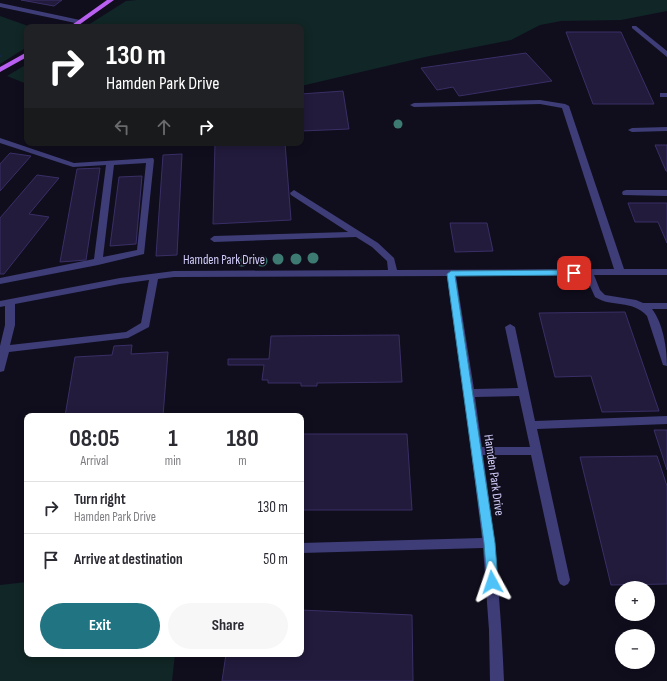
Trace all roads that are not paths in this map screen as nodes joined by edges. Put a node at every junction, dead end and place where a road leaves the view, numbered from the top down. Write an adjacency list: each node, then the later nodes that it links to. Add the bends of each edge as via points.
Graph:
1 (111, 0): 3 (main road)
2 (0, 5): 3 (street)
3 (80, 22): 4 (main road)
4 (77, 24)
5 (634, 27): 6 (street)
6 (667, 55)
7 (24, 56): 8 (main road)
8 (0, 70)
9 (414, 105): 21 (street, via 540,102 566,106)
10 (632, 130): 11 (street)
11 (667, 130)
12 (4, 141): 13 (street); 14 (street, via 73,165)
13 (0, 149)
14 (110, 162): 20 (street); 20 (street, via 150,160 140,252)
15 (294, 193): 18 (street)
16 (626, 193): 17 (street)
17 (667, 193)
18 (359, 234): 19 (street); 24 (street, via 391,260)
19 (214, 239)
20 (98, 262): 27 (street)
21 (620, 272): 22 (street, Hamden Park Drive); 23 (street, Hamden Park Drive)
22 (667, 272)
23 (589, 273): 25 (street, Hamden Park Drive); 29 (street, via 598,295)
24 (393, 274): 25 (street, Hamden Park Drive); 26 (street, Hamden Park Drive)
25 (451, 274): 36 (street, Hamden Park Drive)
26 (154, 276): 28 (street, Hamden Park Drive); 32 (street, via 146,325 128,335)
27 (0, 281)
28 (5, 303): 32 (street, via 10,325)
29 (641, 306): 30 (street); 33 (street, via 651,314)
30 (667, 306)
31 (510, 327): 35 (street)
32 (5, 349): 34 (street)
33 (667, 362)
34 (0, 368)
35 (524, 392): 36 (street); 38 (street)
36 (469, 393): 39 (street, Hamden Park Drive)
37 (667, 420): 38 (street)
38 (530, 425): 40 (street)
39 (477, 451): 40 (street); 41 (street, Hamden Park Drive)
40 (536, 451): 43 (street)
41 (489, 543): 42 (street); 44 (street, Hamden Park Drive)
42 (304, 548)
43 (564, 580)
44 (497, 681)

